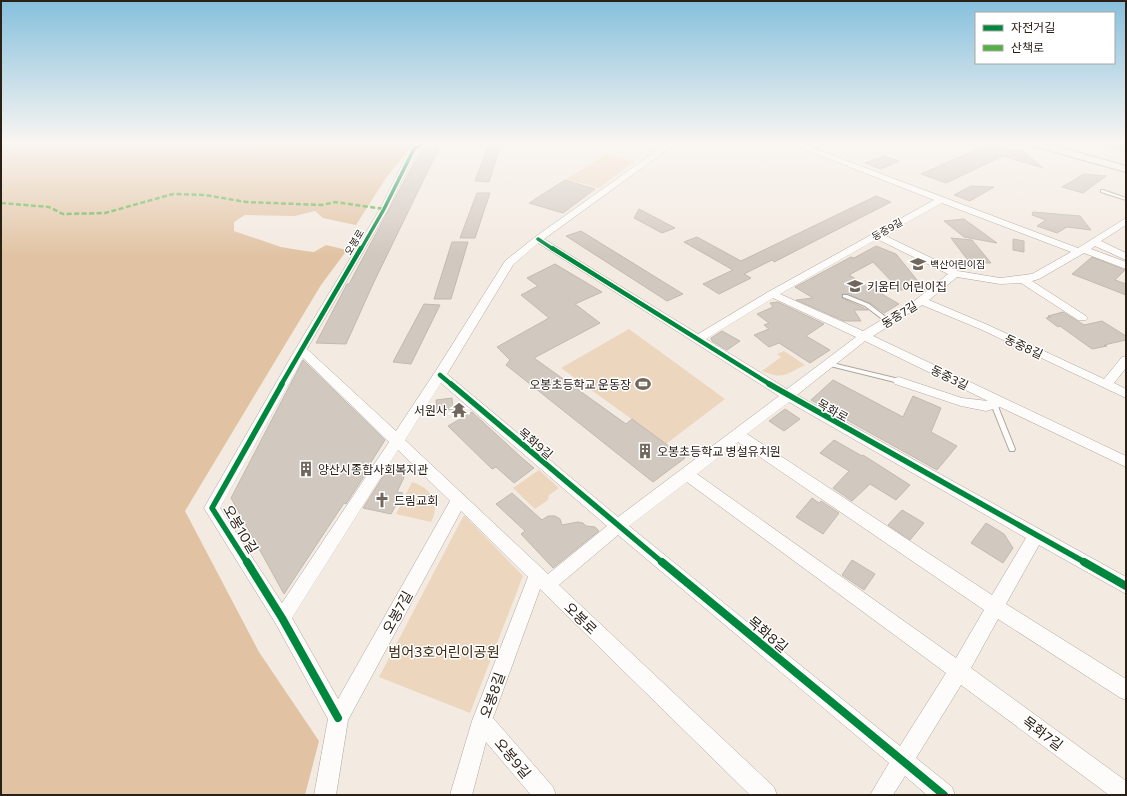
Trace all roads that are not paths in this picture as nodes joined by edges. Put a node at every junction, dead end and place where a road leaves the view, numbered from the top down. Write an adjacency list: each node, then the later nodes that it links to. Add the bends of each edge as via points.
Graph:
1 (398, 181): 23 (street, 오봉로)
2 (620, 181): 9 (street)
3 (892, 181): 6 (street)
4 (1102, 191): 5 (lane)
5 (1126, 199)
6 (941, 200): 8 (street, 동중9길); 11 (street)
7 (1126, 221): 10 (street)
8 (876, 235): 14 (street); 16 (street, 동중9길)
9 (538, 240): 22 (street, 목화로); 26 (street, via 509,263)
10 (1095, 242): 11 (street); 12 (street)
11 (1081, 251): 13 (street); 15 (street, via 1035,277)
12 (1126, 257)
13 (1126, 266)
14 (955, 274): 15 (street, via 1000,281); 18 (street, 동중7길)
15 (1023, 279): 19 (street)
16 (772, 294): 21 (street, 동중3길); 22 (street, 동중9길)
17 (844, 296): 20 (lane, via 867,304)
18 (921, 300): 20 (street, 동중7길); 28 (street, 동중8길)
19 (1082, 318)
20 (888, 321): 21 (street, 동중7길)
21 (864, 336): 25 (street, 동중7길); 31 (street, 동중3길)
22 (698, 339): 30 (street, 목화로)
23 (301, 350): 33 (street, 오봉로); 43 (street, 오봉10길, via 212,508)
24 (1126, 360): 28 (street)
25 (828, 364): 27 (lane); 30 (street, 동중7길)
26 (440, 375): 33 (street); 38 (street, 목화9길)
27 (899, 381): 31 (street, via 961,402 986,406)
28 (1106, 385): 29 (street, 동중8길)
29 (1126, 394)
30 (787, 395): 32 (street); 39 (street, 목화로)
31 (998, 403): 34 (lane); 35 (street, 동중3길)
32 (738, 435): 36 (street); 42 (street)
33 (397, 440): 37 (street, 오봉로); 43 (street)
34 (1012, 448)
35 (1126, 462)
36 (688, 474): 38 (street); 44 (street)
37 (459, 500): 40 (street, 오봉로); 46 (street, 오봉7길)
38 (618, 526): 40 (street); 48 (street, 목화8길)
39 (1036, 535): 41 (street, 목화로); 42 (street)
40 (542, 580): 47 (street, 오봉8길); 53 (street, 오봉로)
41 (1126, 586)
42 (995, 607): 44 (street); 45 (street)
43 (282, 618): 46 (street, 오봉10길)
44 (960, 671): 48 (street); 49 (street, 목화7길)
45 (1126, 690)
46 (338, 718): 50 (street, 오봉7길)
47 (482, 720): 51 (street, 오봉8길); 52 (street, 오봉9길)
48 (902, 761): 54 (street); 55 (street)
49 (1126, 794)
50 (325, 795)
51 (461, 795)
52 (545, 795)
53 (766, 795)
54 (881, 795)
55 (944, 795)

